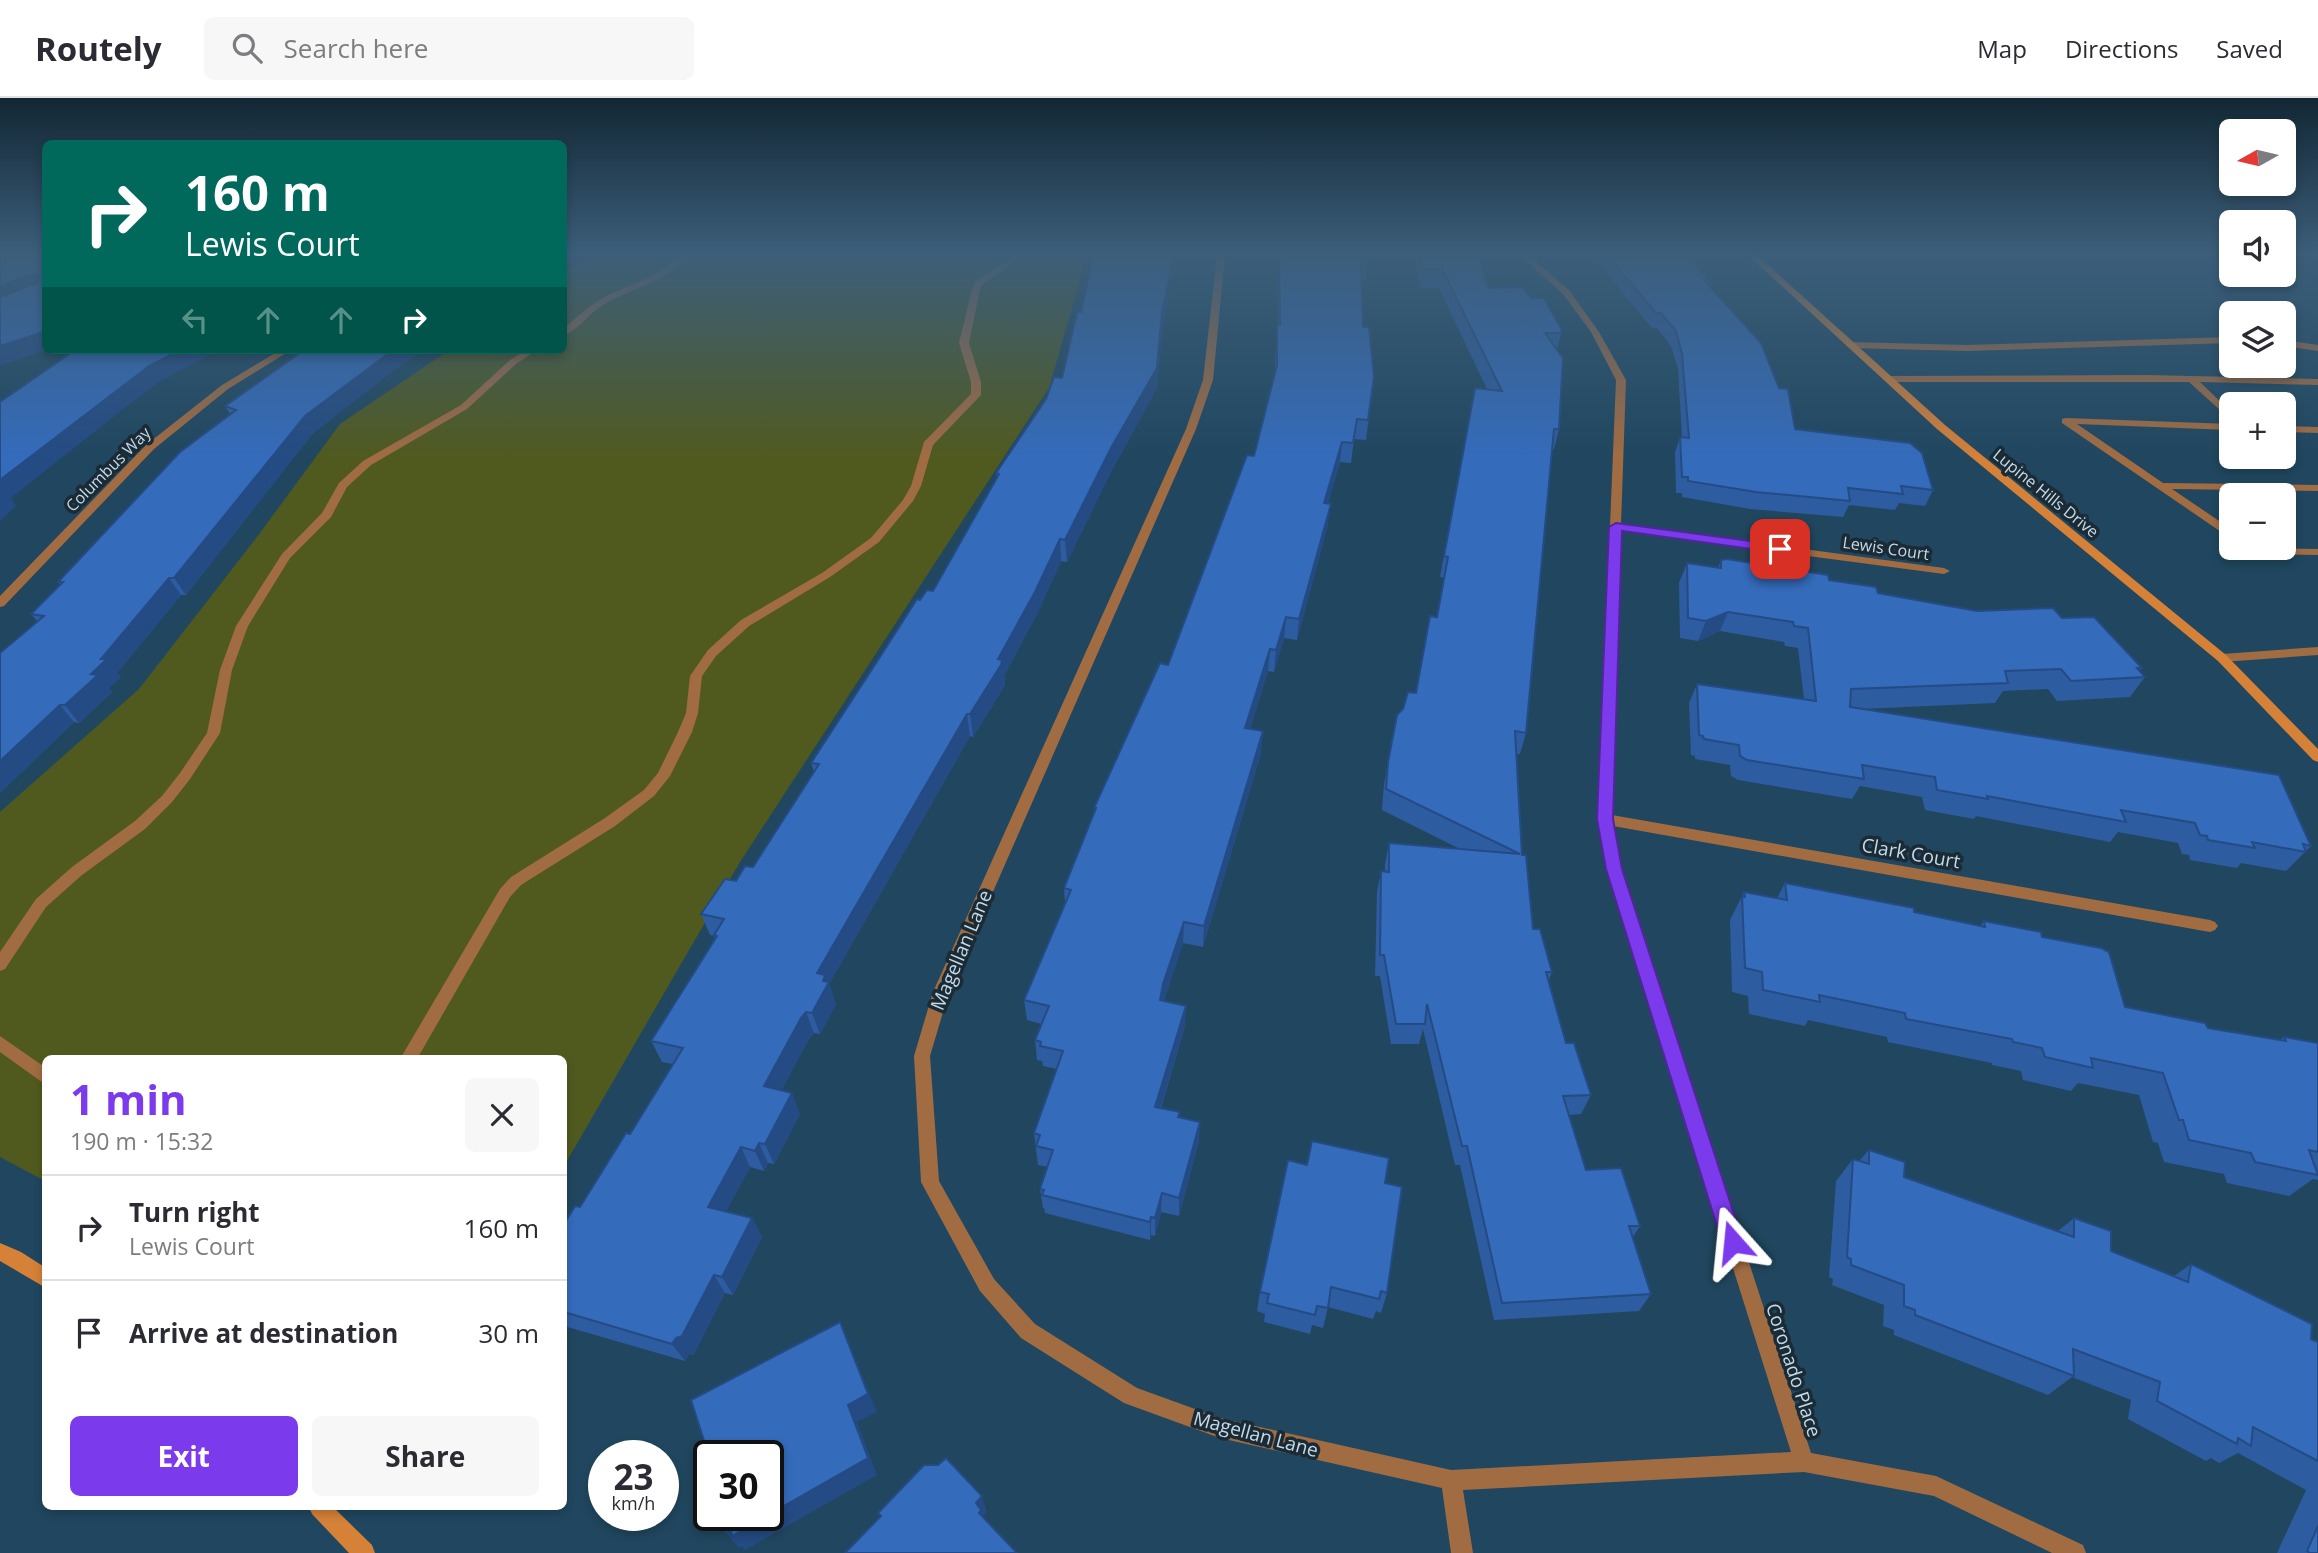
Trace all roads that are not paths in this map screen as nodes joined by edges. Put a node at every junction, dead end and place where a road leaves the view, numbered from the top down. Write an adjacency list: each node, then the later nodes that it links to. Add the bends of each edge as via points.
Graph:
1 (968, 323): 33 (street, via 964,343 976,396 928,444 916,486 899,514 857,554 745,623 712,653 696,676 692,713 663,776 649,793 610,822 516,881 505,893)
2 (1214, 323): 38 (street, Magellan Lane, via 1208,380 1191,429 941,992 922,1056 930,1182 987,1285 1028,1331 1131,1396 1220,1428)
3 (1588, 323): 21 (street, Coronado Place, via 1620,380)
4 (1826, 323): 6 (street, Lupine Hills Drive)
5 (2219, 340): 6 (street, via 1967,348)
6 (1850, 345): 11 (street, Lupine Hills Drive)
7 (2296, 345): 8 (street)
8 (2318, 348)
9 (279, 354): 25 (street, Columbus Way, via 225,387 150,447)
10 (526, 354): 31 (street, via 464,407 368,463 344,485 327,515 280,564 242,626 226,670 213,733 185,776 140,825 41,903)
11 (1888, 379): 12 (street); 27 (street, Lupine Hills Drive)
12 (2192, 380): 13 (street); 14 (street)
13 (2318, 382)
14 (2219, 406)
15 (2219, 427): 18 (street, via 2065,421)
16 (2296, 429): 17 (street)
17 (2318, 430)
18 (2161, 486): 19 (street); 20 (street)
19 (2318, 488)
20 (2219, 526)
21 (1616, 527): 24 (street, Lewis Court); 29 (street, Coronado Place)
22 (2296, 552): 23 (street)
23 (2318, 552)
24 (1944, 572)
25 (0, 603)
26 (2318, 651): 27 (street)
27 (2222, 658): 28 (street, Lupine Hills Drive)
28 (2318, 757)
29 (1605, 819): 30 (street, Clark Court); 37 (street, Coronado Place, via 1614,869)
30 (2210, 926)
31 (0, 965)
32 (0, 1042): 34 (street)
33 (411, 1055)
34 (42, 1075)
35 (0, 1252): 36 (street)
36 (42, 1276)
37 (1804, 1462): 38 (street, Magellan Lane); 42 (street, Magellan Lane, via 1936,1486)
38 (1451, 1480): 41 (street)
39 (322, 1510): 40 (street)
40 (364, 1553)
41 (1462, 1553)
42 (2075, 1553)

